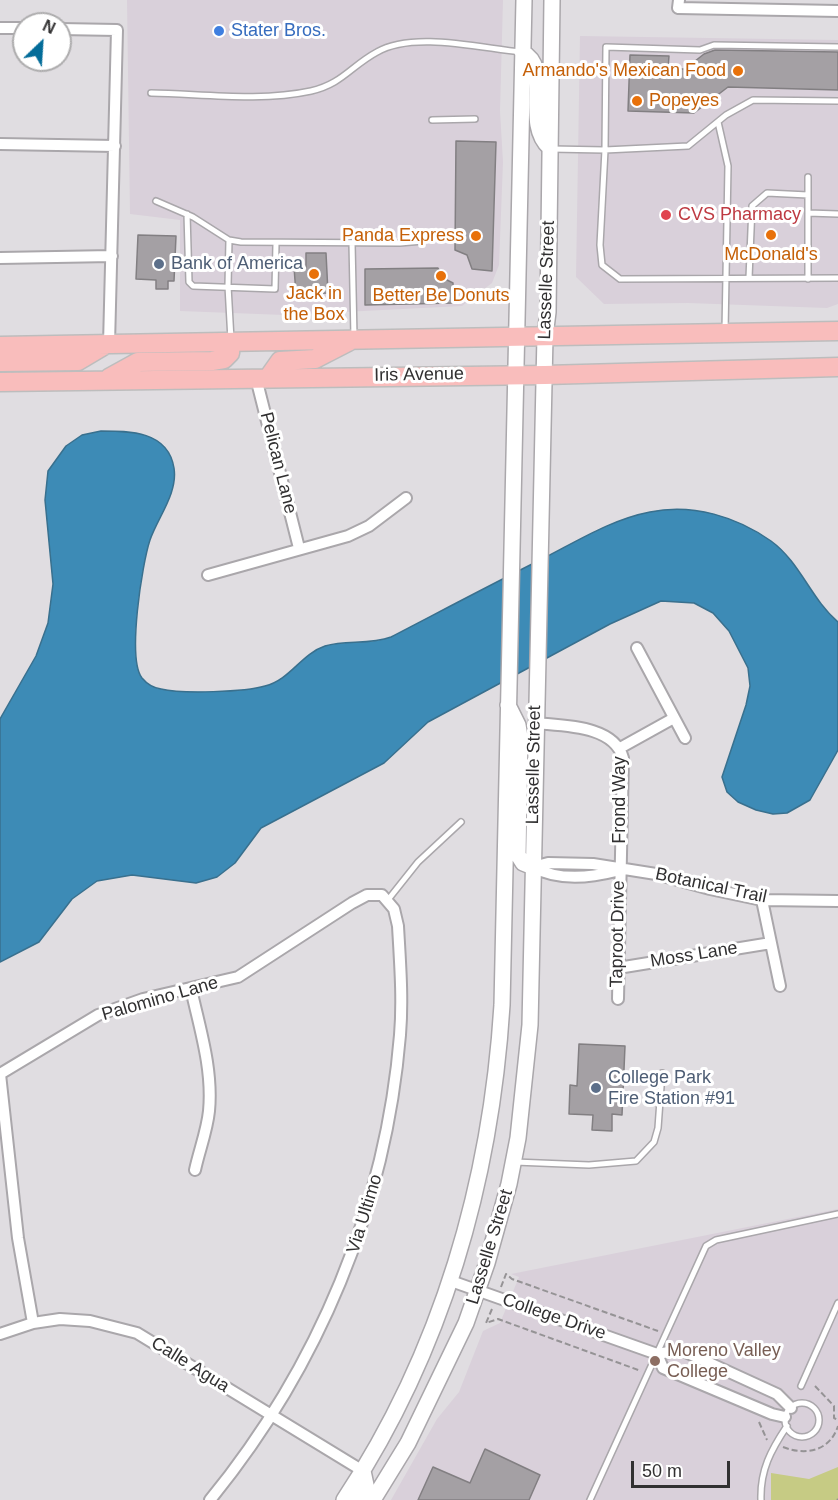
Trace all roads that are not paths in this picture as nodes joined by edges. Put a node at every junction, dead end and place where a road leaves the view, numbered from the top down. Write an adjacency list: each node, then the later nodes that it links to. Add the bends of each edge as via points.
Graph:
1 (524, 0): 8 (main road, Lasselle Street)
2 (552, 0): 16 (main road, Lasselle Street)
3 (679, 0): 4 (street, via 678,8)
4 (754, 5): 5 (street)
5 (838, 11)
6 (72, 29): 15 (street, via 117,30)
7 (838, 47): 17 (lane, via 606,47)
8 (522, 52): 9 (lane, via 416,41 376,52 330,86 310,91 277,96); 16 (main road, via 531,57 536,68 536,125); 38 (main road, Lasselle Street)
9 (151, 93)
10 (838, 101): 13 (lane, via 753,100)
11 (475, 119): 12 (lane)
12 (432, 120)
13 (718, 122): 17 (lane, via 688,146); 30 (lane, via 728,166)
14 (0, 144): 15 (street)
15 (115, 146): 28 (street)
16 (550, 148): 17 (lane); 37 (main road, Lasselle Street)
17 (605, 150): 30 (lane, via 602,265 620,279)
18 (808, 177): 19 (lane)
19 (808, 195): 21 (lane); 31 (lane, via 767,193 752,206)
20 (156, 201): 22 (lane)
21 (808, 213): 23 (lane); 33 (lane)
22 (187, 214): 25 (lane); 34 (lane, via 189,282 193,286)
23 (838, 214)
24 (429, 237): 26 (lane, via 423,241)
25 (230, 240): 27 (lane); 34 (lane)
26 (352, 243): 27 (lane); 39 (lane)
27 (276, 244): 34 (lane, via 275,289)
28 (112, 256): 29 (street); 41 (street)
29 (0, 258)
30 (724, 278): 31 (lane); 36 (lane)
31 (749, 278): 33 (lane)
32 (838, 278): 33 (lane)
33 (808, 279)
34 (228, 286): 40 (lane)
35 (838, 331): 36 (main road, Iris Avenue)
36 (725, 333): 37 (main road, Iris Avenue)
37 (545, 336): 38 (main road, Iris Avenue); 46 (main road, Lasselle Street)
38 (516, 337): 39 (main road, Iris Avenue); 45 (main road, Lasselle Street)
39 (354, 339): 40 (main road, Iris Avenue); 47 (main road, via 315,359 280,360)
40 (231, 342): 41 (main road, Iris Avenue); 48 (main road, via 230,353 224,359 138,362)
41 (108, 344): 42 (main road, Iris Avenue); 43 (main road, via 78,361)
42 (0, 346)
43 (0, 362)
44 (838, 367): 46 (main road, Iris Avenue)
45 (516, 374): 46 (main road, Iris Avenue); 47 (main road, Iris Avenue); 54 (main road, Lasselle Street)
46 (545, 375): 56 (main road, Lasselle Street)
47 (262, 378): 48 (main road, Iris Avenue); 51 (street, Pelican Lane)
48 (105, 380): 49 (main road, Iris Avenue)
49 (0, 382)
50 (406, 498): 51 (street, via 369,526 348,536)
51 (299, 548): 52 (street)
52 (208, 575)
53 (637, 648): 55 (street)
54 (507, 705): 60 (main road, via 520,737 518,855 523,863); 74 (main road, Lasselle Street, via 499,1048 484,1153)
55 (674, 718): 57 (street); 58 (street)
56 (535, 723): 58 (street, Frond Way, via 585,729); 60 (main road, Lasselle Street)
57 (685, 738)
58 (620, 748): 61 (street, Frond Way, via 623,765)
59 (461, 822): 62 (lane)
60 (533, 867): 61 (street, Botanical Trail, via 548,863 593,864); 71 (main road, Lasselle Street, via 530,1025)
61 (619, 870): 63 (street, Botanical Trail, via 656,874); 66 (street, Taproot Drive)
62 (384, 898): 68 (street, Palomino Lane, via 367,895 238,976); 81 (street, Via Ultimo, via 394,909 398,926 402,990 396,1076 382,1156 339,1289)
63 (762, 900): 64 (street, Botanical Trail); 65 (street)
64 (838, 901)
65 (771, 943): 66 (street, Moss Lane); 67 (street)
66 (618, 968): 69 (street, Taproot Drive)
67 (780, 986)
68 (190, 989): 72 (street, via 210,1089); 77 (street, Palomino Lane, via 143,999 98,1015 0,1074 18,1238)
69 (618, 999)
70 (662, 1073): 71 (lane, via 654,1142 636,1161 589,1165)
71 (513, 1162): 75 (main road, Lasselle Street)
72 (195, 1170)
73 (838, 1214): 79 (lane, via 711,1242)
74 (451, 1281): 75 (street, College Drive); 83 (main road, Lasselle Street, via 410,1382)
75 (477, 1290): 79 (street, College Drive); 87 (main road, Lasselle Street, via 434,1394)
76 (838, 1303): 80 (lane)
77 (33, 1323): 78 (street, Calle Agua); 81 (street, Calle Agua, via 90,1320 137,1333)
78 (0, 1334)
79 (657, 1354): 82 (street, College Drive, via 663,1368 772,1414); 82 (street, College Drive, via 681,1350 777,1394); 88 (lane)
80 (801, 1386)
81 (271, 1415): 83 (street, Calle Agua); 84 (street, Via Ultimo)
82 (788, 1417): 82 (lane, via 796,1435 802,1437 818,1427 818,1414 809,1404 796,1404); 89 (lane, via 763,1471)
83 (363, 1470): 85 (main road, Lasselle Street); 86 (main road, via 366,1485)
84 (210, 1500)
85 (344, 1500)
86 (360, 1500)
87 (373, 1500)
88 (590, 1500)
89 (761, 1500)

